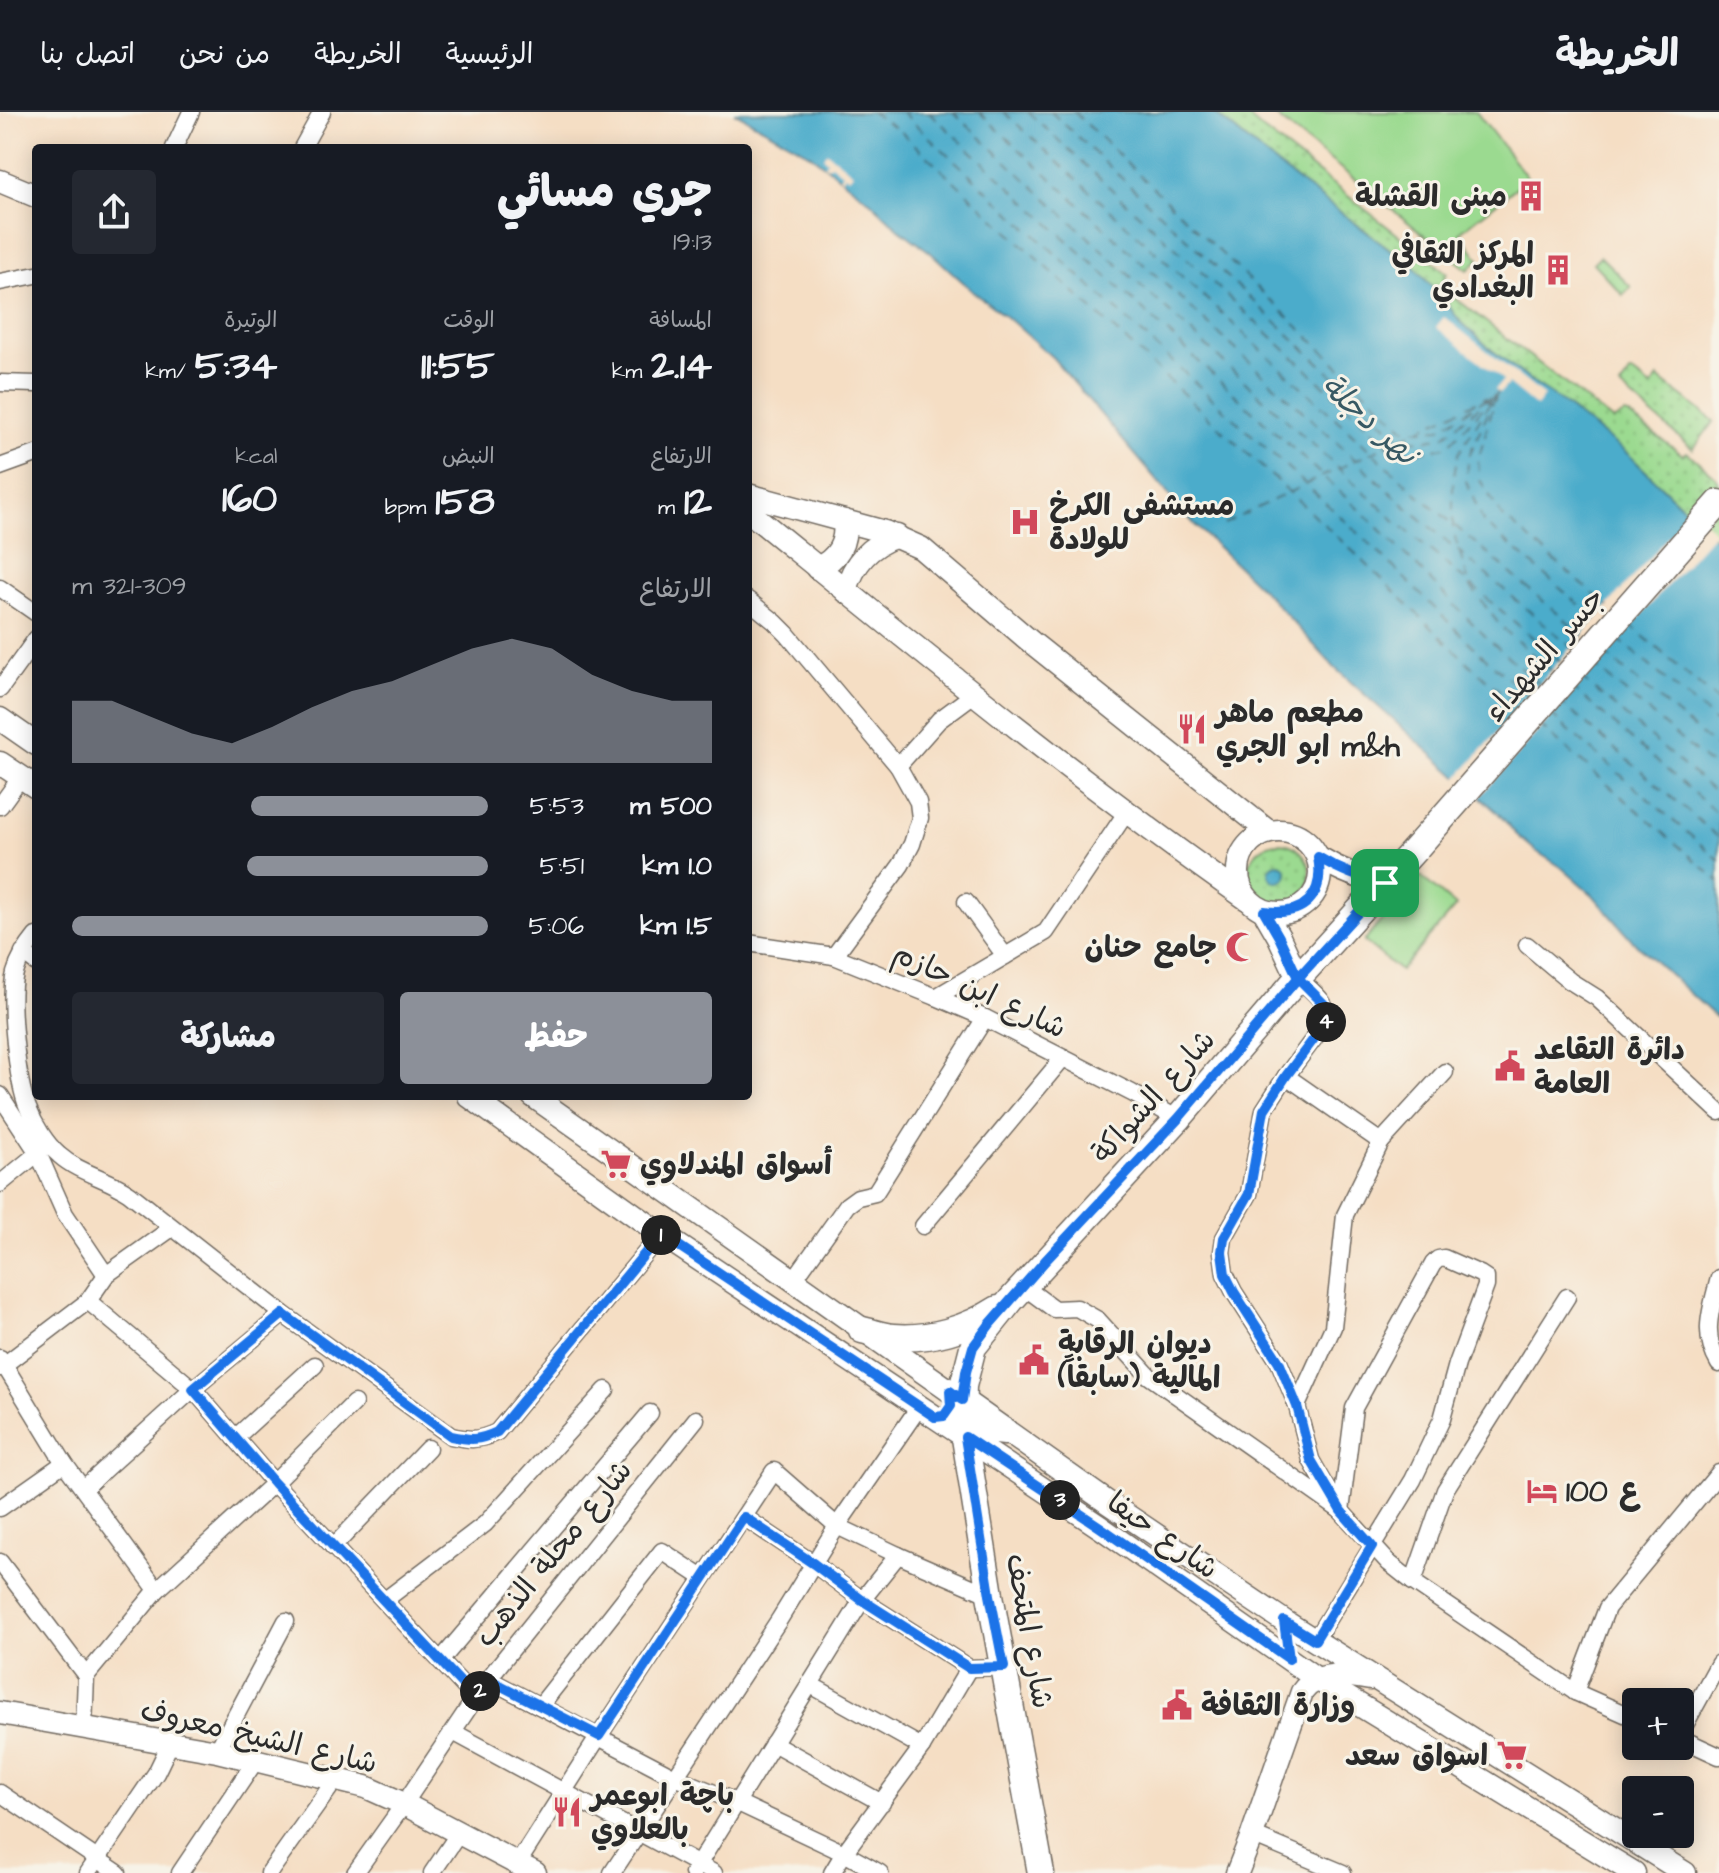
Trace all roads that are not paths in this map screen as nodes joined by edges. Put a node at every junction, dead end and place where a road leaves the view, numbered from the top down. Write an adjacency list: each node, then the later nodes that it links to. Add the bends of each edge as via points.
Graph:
1 (191, 112): 3 (street)
2 (322, 112): 4 (street)
3 (176, 144)
4 (304, 144)
5 (0, 181): 6 (main road)
6 (32, 194)
7 (32, 276): 8 (street)
8 (0, 282)
9 (0, 383): 10 (street)
10 (32, 384)
11 (32, 455): 12 (street)
12 (0, 467)
13 (752, 496): 15 (main road)
14 (1719, 503): 34 (main road, جسر الشهداء)
15 (844, 521): 17 (main road); 18 (main road, via 838,553)
16 (752, 523): 18 (main road)
17 (897, 536): 20 (main road, via 868,552); 33 (main road, via 921,548)
18 (817, 568): 20 (main road)
19 (0, 588): 22 (street)
20 (846, 591): 25 (main road)
21 (752, 603): 29 (street, via 787,634)
22 (32, 610)
23 (32, 645): 24 (street)
24 (0, 689)
25 (974, 694): 29 (street, via 939,720); 32 (main road)
26 (0, 719): 27 (main road)
27 (32, 741)
28 (0, 763): 30 (main road)
29 (898, 766): 41 (street, via 918,802 917,832 901,865)
30 (29, 782): 31 (street)
31 (0, 806)
32 (1126, 813): 38 (main road); 42 (street, via 1046,932)
33 (1269, 832): 35 (main road, via 1298,836); 38 (main road, via 1246,847 1240,859 1240,887)
34 (1417, 847): 36 (main road, شارع الشواكة)
35 (1318, 857): 36 (main road, via 1343,871); 38 (main road, via 1318,888 1309,901 1280,914)
36 (1385, 883): 44 (main road, شارع الشواكة)
37 (966, 902): 42 (street)
38 (1256, 905): 44 (main road)
39 (752, 944): 41 (street, شارع ابن حازم)
40 (1527, 945): 53 (street, via 1597,998)
41 (834, 956): 45 (street, شارع ابن حازم)
42 (1005, 956): 45 (street)
43 (30, 958): 59 (street, via 15,974 12,995 27,1107 58,1154 117,1185)
44 (1298, 978): 49 (street, via 1324,1004 1327,1021); 54 (main road, شارع الشواكة)
45 (936, 997): 46 (street, شارع ابن حازم)
46 (985, 1018): 47 (street, شارع ابن حازم); 63 (street, via 875,1193 847,1205)
47 (1063, 1058): 54 (street, شارع ابن حازم); 58 (street)
48 (1445, 1072): 55 (street)
49 (1286, 1076): 55 (street); 76 (street, via 1264,1110 1249,1194 1224,1238 1222,1252 1225,1274 1279,1362)
50 (0, 1095): 56 (street)
51 (475, 1100): 60 (main road, شارع حيفا)
52 (539, 1100): 63 (main road, شارع حيفا)
53 (1719, 1112)
54 (1178, 1119): 64 (main road, شارع الشواكة)
55 (1381, 1142): 76 (street, via 1345,1215 1333,1327)
56 (38, 1153): 57 (street); 61 (street, via 65,1214)
57 (0, 1184)
58 (923, 1226)
59 (172, 1228): 61 (street); 67 (street)
60 (661, 1234): 67 (street, via 497,1432 482,1440 451,1436); 77 (main road, شارع حيفا)
61 (106, 1275): 66 (street)
62 (1719, 1278): 70 (street, via 1708,1336)
63 (793, 1281): 68 (main road, شارع حيفا)
64 (1017, 1293): 68 (main road, via 984,1318 955,1330 892,1337); 74 (main road, شارع الشواكة, via 973,1347); 89 (street, via 1054,1309 1077,1308 1098,1320 1149,1376)
65 (1567, 1297): 98 (street, via 1445,1490)
66 (88, 1301): 69 (street); 72 (street)
67 (283, 1314): 72 (street)
68 (862, 1330): 74 (main road, شارع حيفا)
69 (1, 1364): 84 (street)
70 (1719, 1364)
71 (315, 1365): 82 (street)
72 (193, 1389): 82 (street); 87 (street)
73 (606, 1390): 101 (street, via 485,1524)
74 (956, 1396): 77 (main road, via 944,1416); 80 (main road, شارع حيفا); 81 (main road, شارع المتحف)
75 (354, 1403): 86 (street)
76 (1297, 1406): 89 (street, via 1311,1460)
77 (927, 1412): 81 (main road, شارع حيفا); 91 (street)
78 (650, 1413): 107 (street)
79 (696, 1419): 112 (street, شارع محلة الذهب)
80 (1005, 1432): 81 (main road, via 988,1430); 104 (main road, شارع حيفا)
81 (965, 1437): 100 (main road, شارع المتحف); 106 (main road, شارع حيفا)
82 (235, 1438): 86 (street)
83 (428, 1448): 93 (street)
84 (64, 1463): 87 (street); 88 (street)
85 (1719, 1473): 116 (street, via 1607,1608)
86 (274, 1483): 93 (street); 99 (street)
87 (84, 1488): 99 (street)
88 (0, 1508)
89 (1341, 1511): 92 (street); 92 (street, via 1354,1408 1433,1264 1444,1258 1480,1274 1486,1286 1442,1419 1413,1480)
90 (744, 1517): 91 (street, via 774,1471); 96 (street); 97 (street)
91 (837, 1526): 94 (street); 96 (street)
92 (1372, 1546): 98 (street); 105 (street)
93 (333, 1547): 101 (street)
94 (898, 1555): 100 (street); 102 (street)
95 (0, 1562): 111 (street)
96 (814, 1564): 102 (street); 133 (street)
97 (703, 1578): 118 (street, via 662,1551); 125 (street)
98 (1413, 1582): 116 (street)
99 (157, 1590): 111 (street)
100 (990, 1595): 109 (main road, شارع المتحف)
101 (385, 1600): 107 (street)
102 (862, 1600): 110 (street); 115 (street)
103 (286, 1621): 130 (street)
104 (1284, 1621): 105 (main road, شارع حيفا); 106 (main road)
105 (1315, 1640): 114 (main road, شارع حيفا)
106 (1289, 1659): 113 (main road, شارع حيفا); 122 (main road)
107 (441, 1660): 117 (street)
108 (1719, 1663): 119 (street)
109 (1004, 1667): 110 (street); 156 (main road, شارع المتحف)
110 (969, 1668): 129 (street)
111 (86, 1676): 123 (street)
112 (488, 1679): 117 (street, شارع محلة الذهب); 118 (street)
113 (1317, 1679): 114 (main road, via 1339,1675); 122 (main road, via 1302,1692); 159 (main road, شارع حيفا)
114 (1379, 1681): 160 (main road, شارع حيفا)
115 (809, 1684): 126 (street); 129 (street)
116 (1575, 1692): 121 (street)
117 (475, 1698): 124 (street, شارع محلة الذهب)
118 (540, 1706): 125 (street)
119 (1694, 1710)
120 (0, 1713): 123 (main road, شارع الشيخ معروف)
121 (1622, 1713)
122 (1288, 1726): 142 (main road)
123 (84, 1728): 128 (main road, شارع الشيخ معروف)
124 (453, 1732): 135 (street); 139 (street, شارع محلة الذهب)
125 (599, 1736): 133 (street); 135 (street)
126 (773, 1743): 137 (street); 138 (street)
127 (1694, 1743): 131 (street)
128 (170, 1744): 130 (main road, شارع الشيخ معروف); 144 (street)
129 (922, 1747): 138 (street)
130 (217, 1751): 132 (main road, شارع الشيخ معروف)
131 (1719, 1756)
132 (256, 1760): 134 (main road, شارع الشيخ معروف); 148 (street)
133 (675, 1777): 137 (street); 141 (street)
134 (336, 1779): 139 (main road, شارع الشيخ معروف); 149 (street)
135 (563, 1791): 141 (street); 145 (street)
136 (0, 1793): 144 (street)
137 (736, 1802): 143 (street); 146 (street)
138 (882, 1803): 143 (street)
139 (404, 1804): 140 (main road, شارع الشيخ معروف); 150 (street, شارع محلة الذهب)
140 (459, 1833): 145 (main road, شارع الشيخ معروف); 151 (street)
141 (638, 1833): 146 (street); 152 (street)
142 (1252, 1835): 157 (main road); 158 (street)
143 (844, 1853): 154 (street); 155 (street)
144 (93, 1866): 147 (street)
145 (526, 1868)
146 (696, 1869): 153 (street)
147 (118, 1873)
148 (180, 1873)
149 (269, 1873)
150 (355, 1873)
151 (432, 1873)
152 (612, 1873)
153 (714, 1873)
154 (832, 1873)
155 (880, 1873)
156 (1041, 1873)
157 (1237, 1873)
158 (1343, 1873)
159 (1634, 1873)
160 (1685, 1873)

